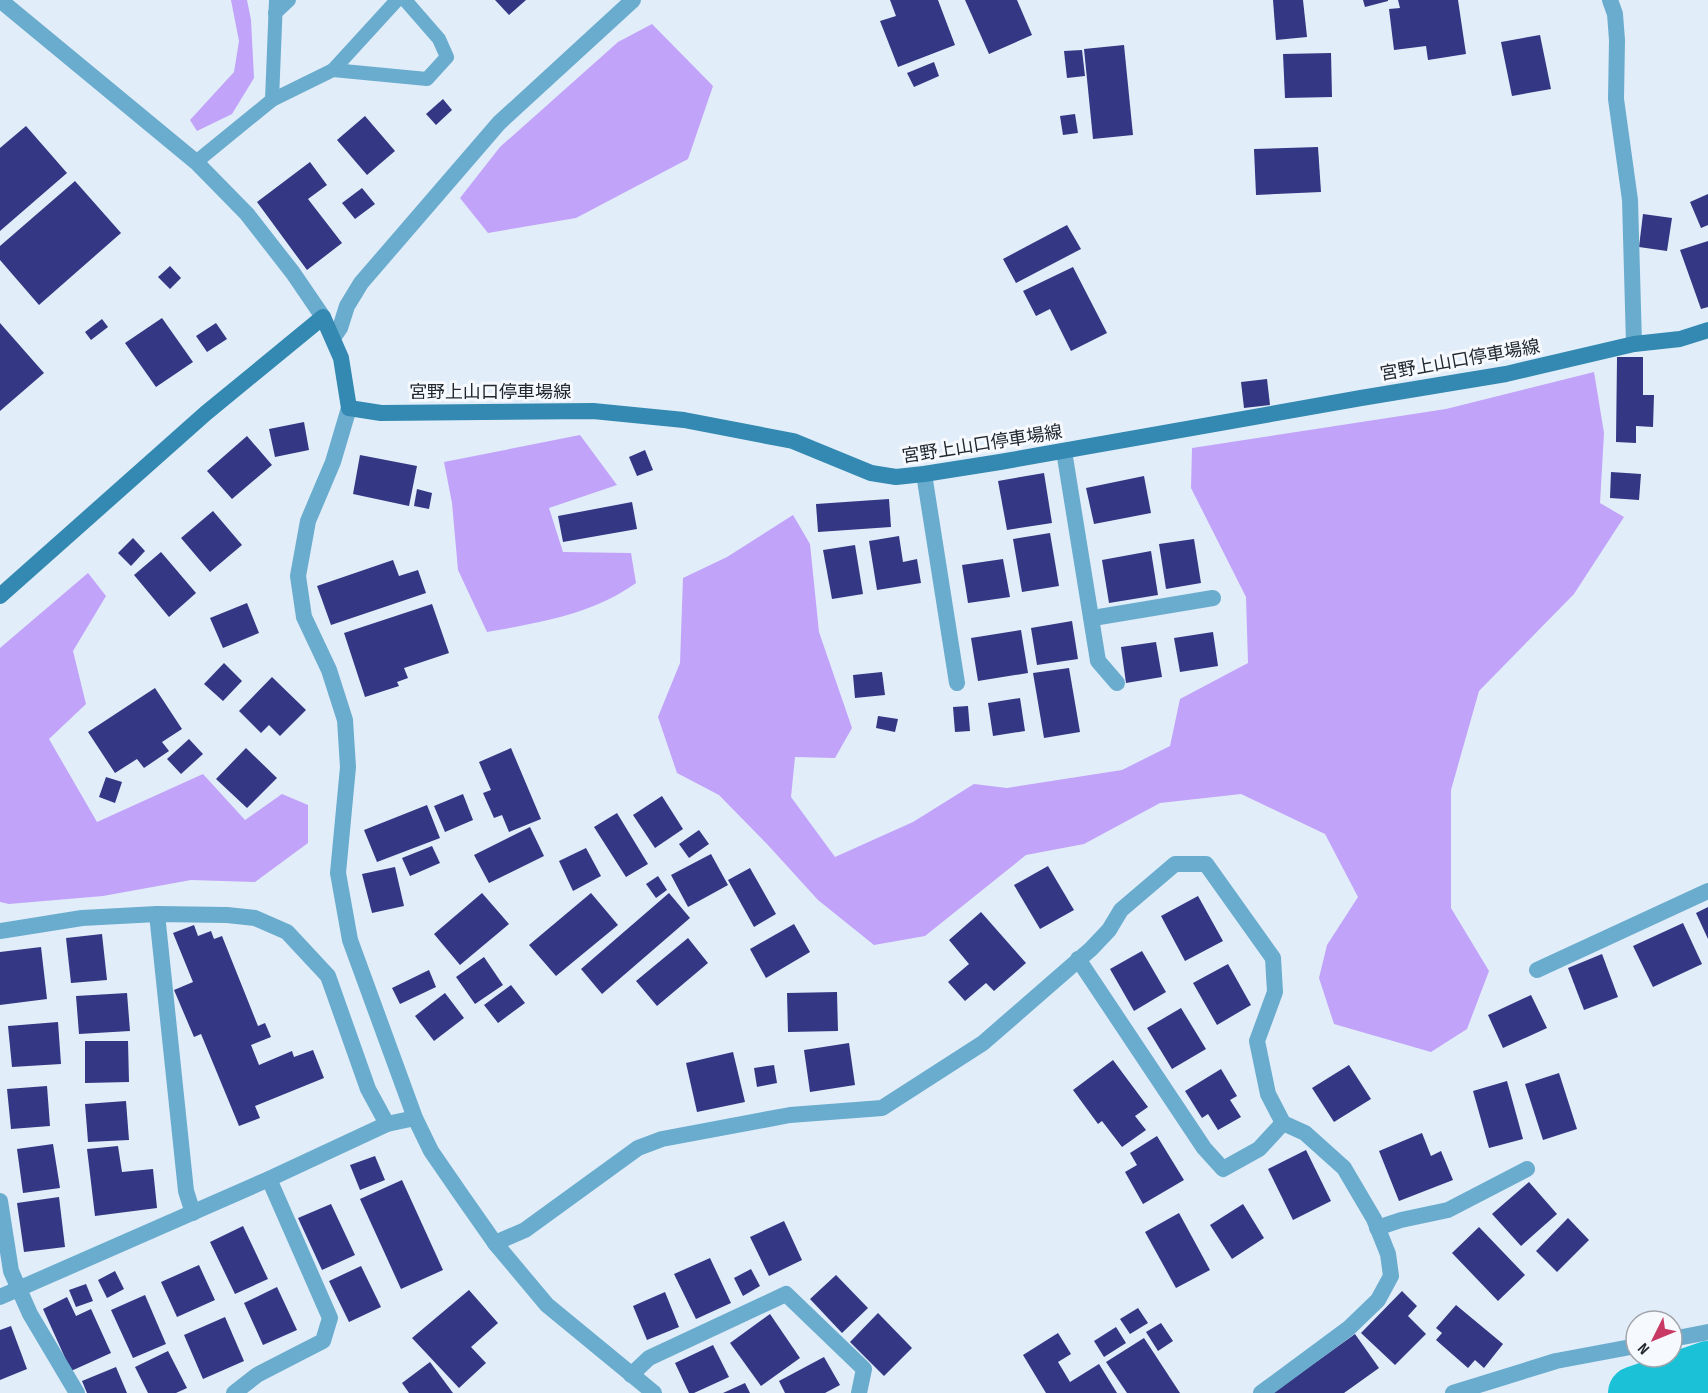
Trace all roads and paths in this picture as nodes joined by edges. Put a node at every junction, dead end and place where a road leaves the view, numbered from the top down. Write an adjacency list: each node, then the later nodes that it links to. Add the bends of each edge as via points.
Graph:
1 (0, 0): 10 (street)
2 (289, 0): 7 (lane)
3 (398, 0): 8 (lane)
4 (405, 0): 8 (lane, via 439,39 447,57 427,79)
5 (633, 0): 13 (street, via 499,123 361,283)
6 (1610, 0): 14 (street, via 1617,40 1616,99 1630,200)
7 (276, 6): 9 (lane)
8 (333, 70): 9 (lane)
9 (272, 100): 10 (lane)
10 (196, 162): 11 (street, via 247,214)
11 (323, 317): 13 (main road); 18 (main road, via 206,413)
12 (1708, 330): 14 (main road, 宮野上山口停車場線, via 1680,339)
13 (333, 338): 15 (main road, via 341,358)
14 (1634, 344): 16 (main road, 宮野上山口停車場線, via 1506,374)
15 (349, 408): 17 (main road, 宮野上山口停車場線, via 381,413 593,411 684,420 793,441 871,472 896,477); 28 (street, via 333,462 308,521 297,576 304,617 329,670 345,720 348,767 338,873 350,940)
16 (1064, 451): 17 (main road, 宮野上山口停車場線); 20 (street)
17 (924, 474): 21 (street)
18 (0, 596)
19 (1213, 598): 20 (street)
20 (1093, 618): 22 (street, via 1098,661)
21 (957, 683)
22 (1117, 683)
23 (1708, 891): 27 (street)
24 (157, 914): 25 (street, via 82,918); 30 (street, via 255,918 287,932 328,976 368,1089); 34 (street, via 186,1191)
25 (0, 931)
26 (1078, 959): 29 (street, via 1204,1148 1223,1170 1259,1149); 29 (street, via 1109,930 1121,910 1175,864 1206,864 1273,958 1275,992 1257,1041 1268,1094); 36 (street, via 983,1043 882,1108 790,1115 662,1139 638,1148 525,1230)
27 (1537, 970)
28 (415, 1118): 30 (street); 36 (street, via 431,1150)
29 (1282, 1123): 35 (street, via 1305,1133 1344,1168)
30 (387, 1124): 32 (street)
31 (1527, 1169): 35 (street, via 1448,1210)
32 (269, 1179): 34 (street); 44 (street, via 330,1318 323,1341 257,1375)
33 (0, 1201): 37 (street, via 11,1271)
34 (193, 1213): 37 (street)
35 (1377, 1228): 47 (street, via 1388,1254 1391,1276 1378,1300 1349,1328)
36 (495, 1243): 42 (street, via 547,1305)
37 (19, 1289): 38 (street); 43 (street)
38 (0, 1297)
39 (1708, 1332): 40 (street)
40 (1684, 1337)
41 (1624, 1348): 48 (street, via 1556,1361)
42 (632, 1375): 45 (street); 46 (street, via 649,1358 786,1294 864,1369)
43 (78, 1393)
44 (234, 1393)
45 (654, 1393)
46 (859, 1393)
47 (1261, 1393)
48 (1453, 1393)

